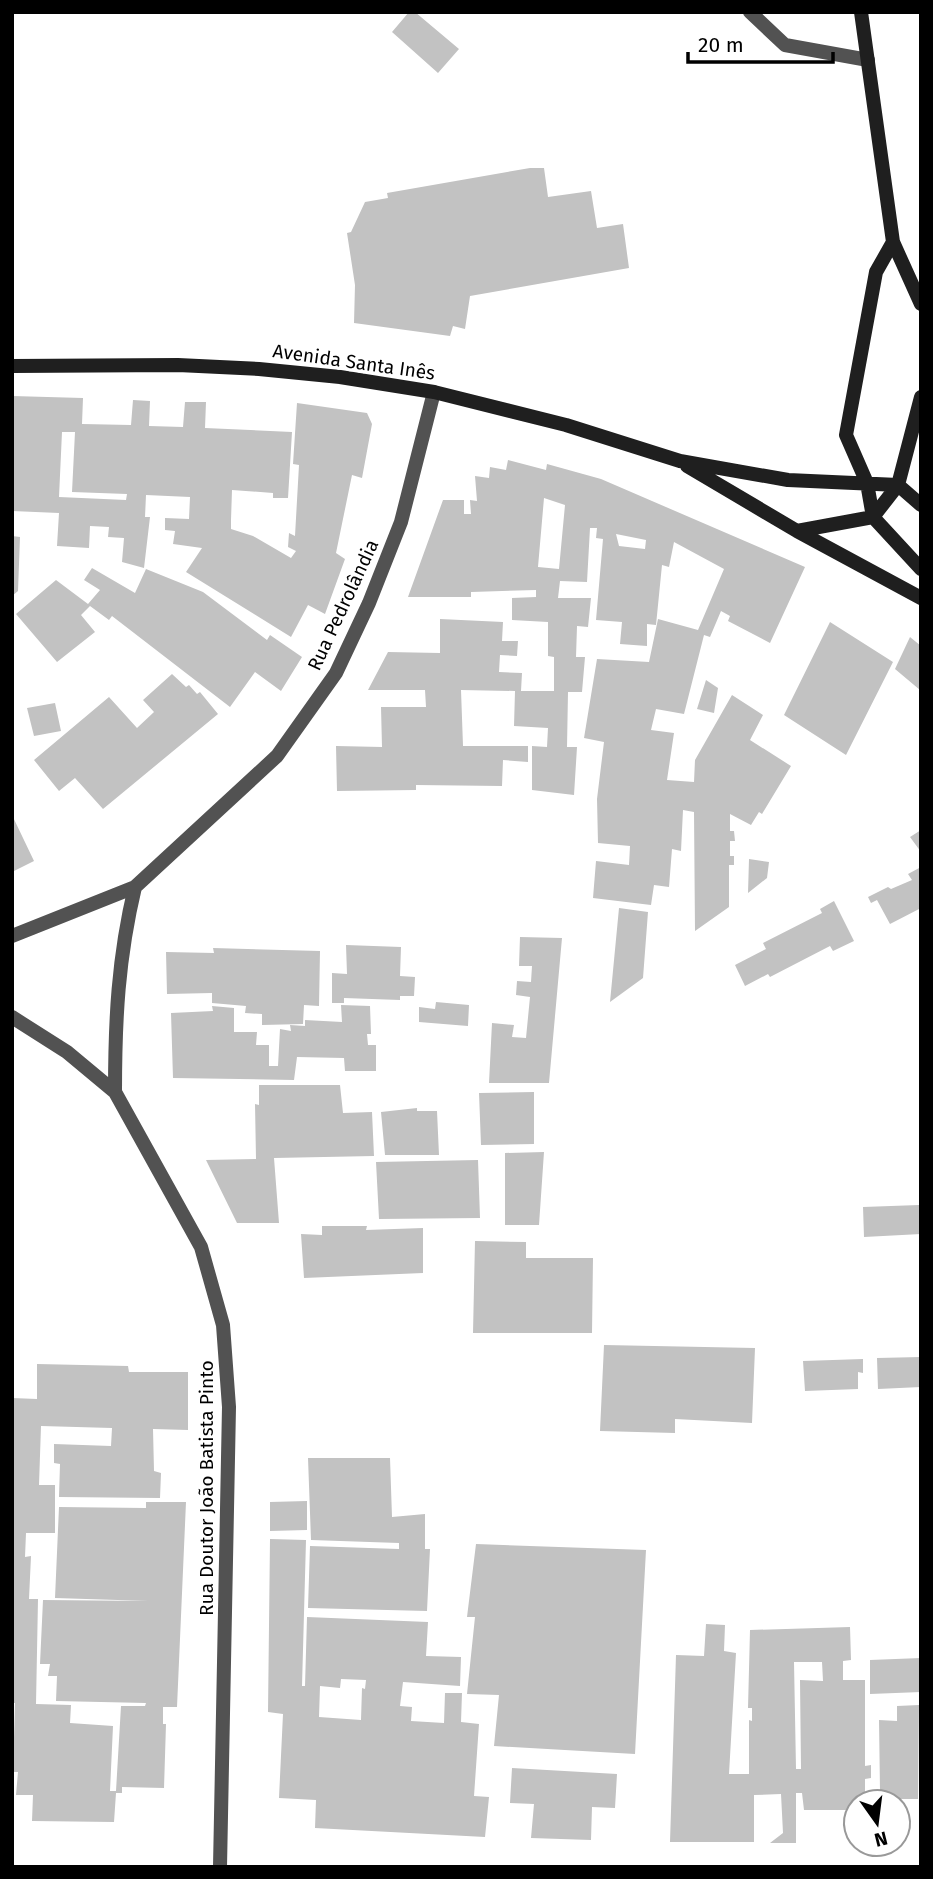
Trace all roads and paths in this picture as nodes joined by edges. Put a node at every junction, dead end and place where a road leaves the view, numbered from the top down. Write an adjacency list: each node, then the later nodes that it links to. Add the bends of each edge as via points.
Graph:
1 (750, 12): 3 (street, via 785,45)
2 (861, 12): 3 (main road)
3 (868, 60): 4 (main road)
4 (893, 242): 5 (main road); 10 (main road, via 876,272 846,435)
5 (921, 304)
6 (12, 366): 7 (main road, Avenida Santa Inês, via 260,369)
7 (434, 392): 9 (main road, Avenida Santa Inês, via 566,425); 17 (street, Rua Pedrolândia, via 401,522 336,673 277,756)
8 (921, 397): 11 (main road)
9 (680, 461): 10 (main road, Avenida Santa Inês, via 788,480); 14 (main road, Avenida Santa Inês)
10 (867, 484): 11 (main road, Avenida Santa Inês); 13 (main road)
11 (898, 485): 12 (main road); 13 (main road)
12 (921, 505)
13 (873, 517): 14 (main road); 15 (main road)
14 (797, 531): 16 (main road, Avenida Santa Inês)
15 (921, 569)
16 (921, 598)
17 (135, 887): 18 (street); 20 (street, via 121,944)
18 (12, 936)
19 (12, 1017): 20 (street)
20 (116, 1092): 21 (street, Rua Doutor João Batista Pinto, via 201,1247 223,1325 229,1407)
21 (220, 1867)

